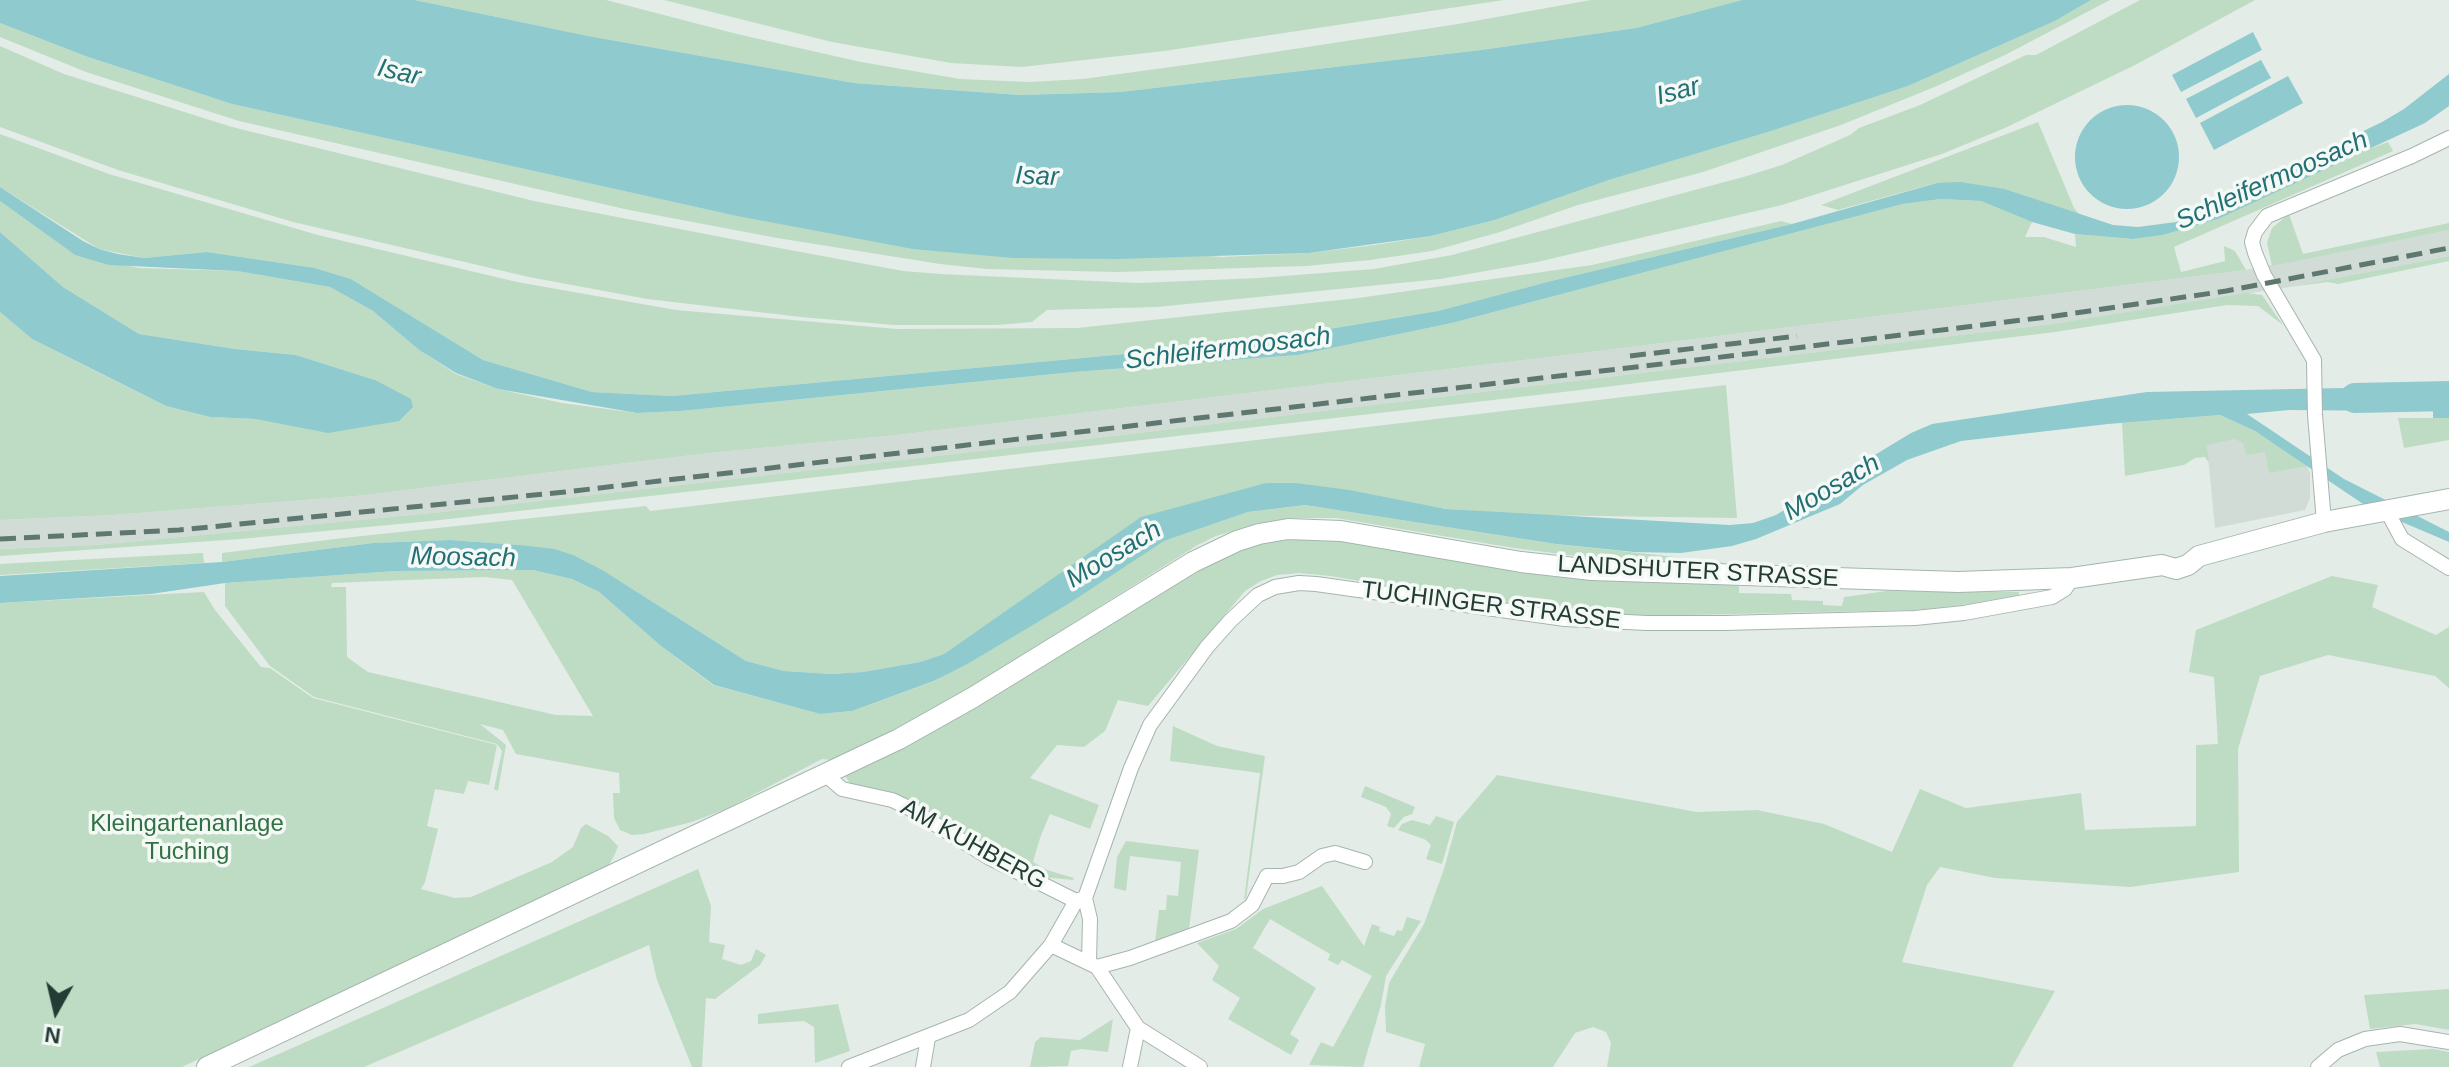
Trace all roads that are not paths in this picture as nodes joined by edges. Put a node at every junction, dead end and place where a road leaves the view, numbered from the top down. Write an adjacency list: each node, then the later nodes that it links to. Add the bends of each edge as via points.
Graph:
1 (2449, 138): 4 (street, via 2267,216 2255,232 2252,242 2260,266 2314,360)
2 (2449, 499): 3 (main road, LANDSHUTER STRASSE)
3 (2387, 511): 4 (main road, LANDSHUTER STRASSE); 5 (street, via 2407,543)
4 (2324, 522): 6 (main road, LANDSHUTER STRASSE, via 2199,556 2173,556 2162,565)
5 (2449, 568)
6 (2072, 578): 7 (main road, LANDSHUTER STRASSE, via 1958,582 1635,573 1288,529 1237,541 1164,578 938,718); 9 (street, TUCHINGER STRASSE, via 2052,597 1964,613 1725,623 1565,619 1316,584 1275,587 1230,621 1150,725)
7 (826, 775): 9 (street, AM KUHBERG, via 842,789 909,808 988,857); 15 (main road, LANDSHUTER STRASSE)
8 (1365, 862): 11 (street, via 1335,853 1299,872 1267,876 1252,905 1231,921 1130,958)
9 (1081, 900): 10 (street, TUCHINGER STRASSE); 11 (street, TUCHINGER STRASSE, via 1090,919)
10 (1051, 945): 11 (street); 13 (street, TUCHINGER STRASSE, via 1010,992 969,1020)
11 (1093, 965): 12 (street)
12 (1138, 1028): 18 (street); 19 (street)
13 (928, 1038): 16 (street, TUCHINGER STRASSE); 17 (street)
14 (2449, 1042): 20 (street, via 2400,1034 2365,1039 2338,1050)
15 (207, 1067)
16 (849, 1067)
17 (923, 1067)
18 (1130, 1067)
19 (1200, 1067)
20 (2318, 1067)

